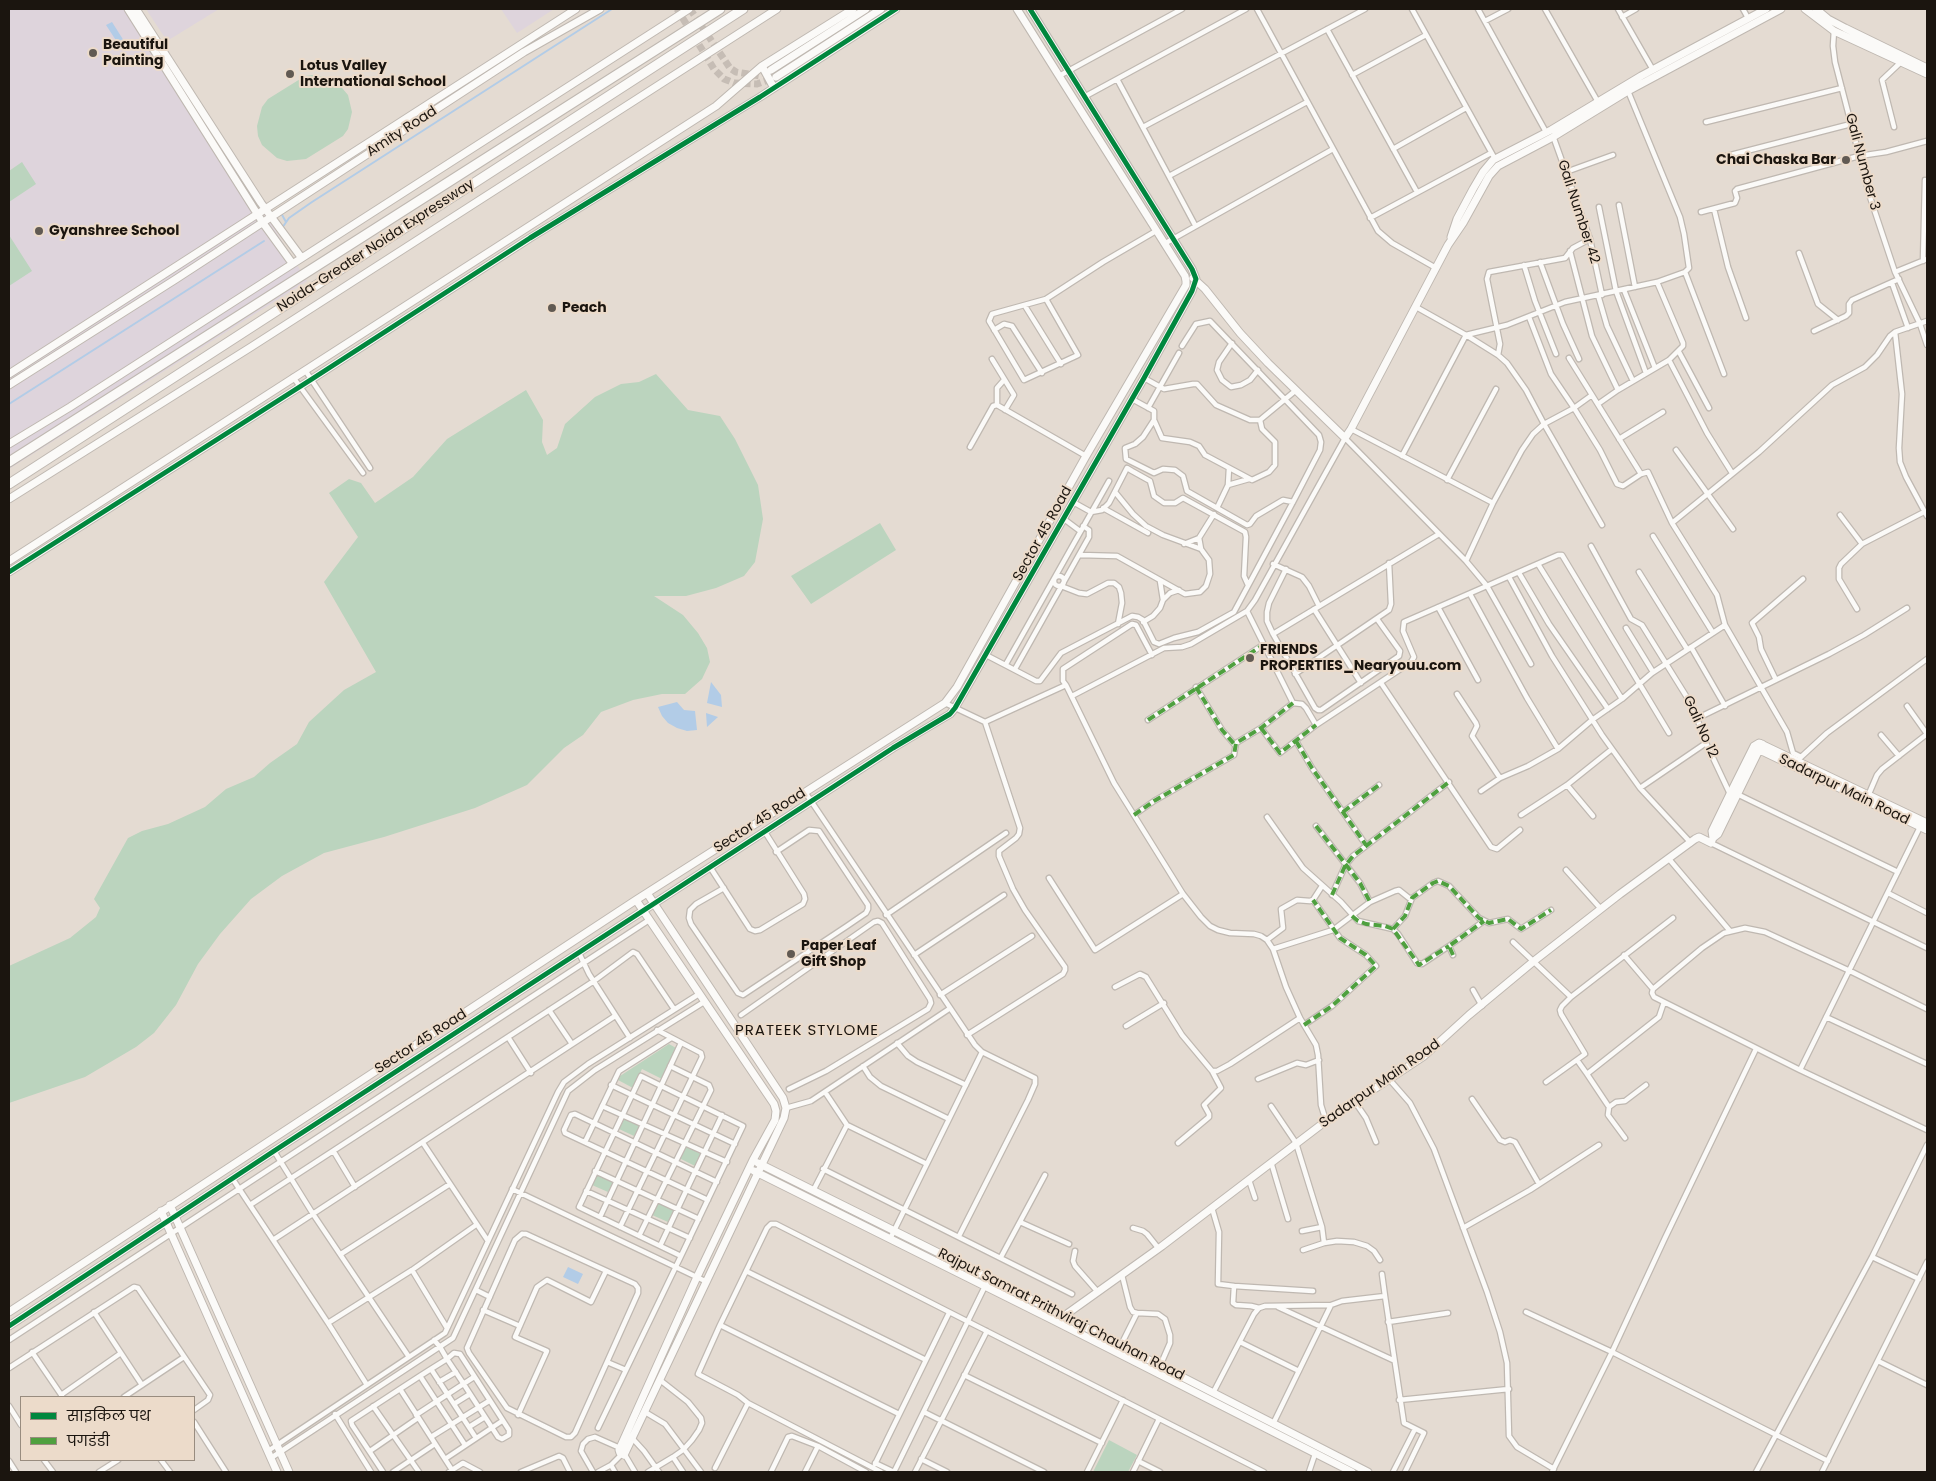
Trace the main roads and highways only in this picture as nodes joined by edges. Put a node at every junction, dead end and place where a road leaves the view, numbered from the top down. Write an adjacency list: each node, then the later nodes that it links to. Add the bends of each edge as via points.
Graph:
1 (720, 9): 3 (highway, Noida-Greater Noida Expressway)
2 (743, 9): 4 (highway, Noida-Greater Noida Expressway)
3 (9, 462)
4 (9, 484)

